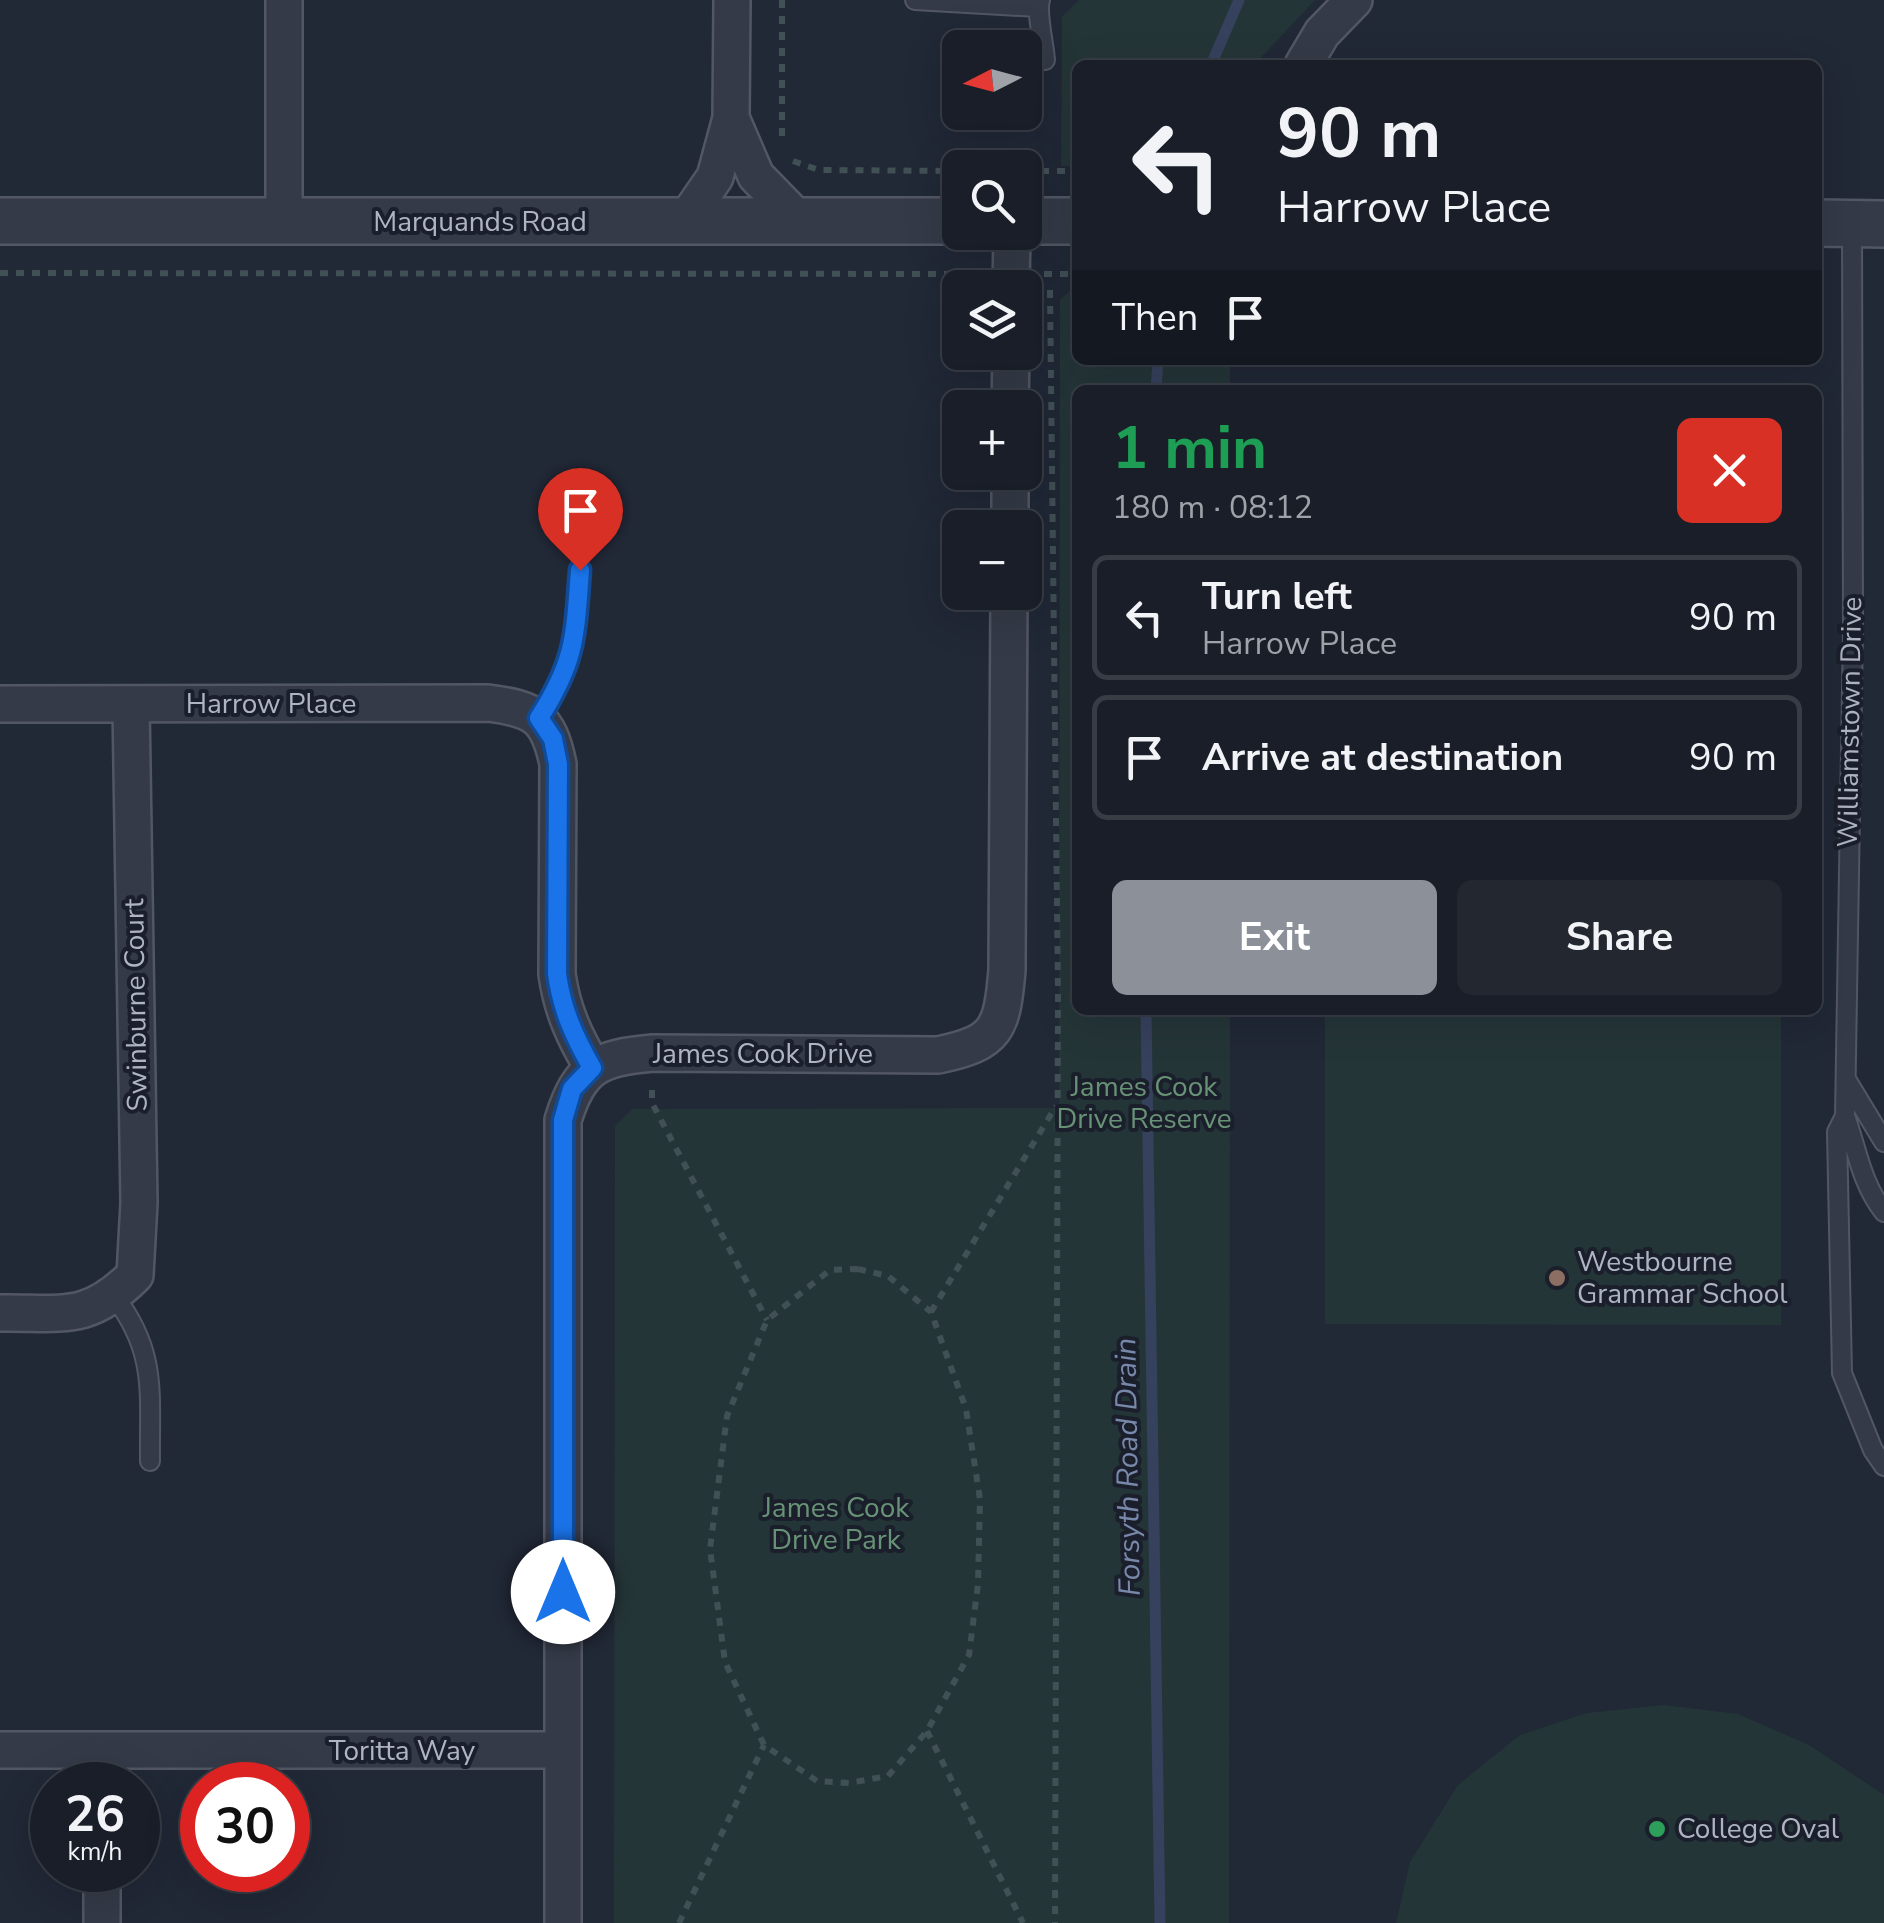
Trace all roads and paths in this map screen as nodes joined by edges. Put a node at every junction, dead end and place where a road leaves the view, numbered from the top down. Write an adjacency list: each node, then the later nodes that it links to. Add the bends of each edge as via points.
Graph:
1 (284, 0): 18 (street)
2 (732, 0): 9 (street)
3 (782, 0): 10 (path, via 782,156 819,170)
4 (915, 0): 6 (lane)
5 (1354, 0): 8 (street)
6 (1038, 4): 7 (lane)
7 (1045, 60)
8 (1306, 60)
9 (731, 118): 15 (street, via 756,176); 19 (street, via 715,177)
10 (942, 171)
11 (1042, 171): 12 (path)
12 (1072, 171)
13 (1042, 220): 17 (street)
14 (0, 221): 18 (street, Marquands Road)
15 (800, 221): 16 (street, Marquands Road); 19 (street, Marquands Road)
16 (942, 221)
17 (1072, 221)
18 (284, 222): 19 (street, Marquands Road)
19 (684, 222)
20 (1851, 224): 33 (lane, Williamstown Drive, via 1853,629)
21 (942, 272): 22 (path)
22 (0, 273)
23 (1050, 274): 24 (path); 25 (path); 34 (path)
24 (1072, 274)
25 (1042, 276)
26 (580, 570): 30 (lane, via 574,645 563,680)
27 (1010, 610): 31 (street, James Cook Drive, via 1007,970 990,1035 971,1048 938,1055)
28 (0, 704): 29 (street, Harrow Place)
29 (131, 705): 30 (street, Harrow Place, via 488,703 522,707); 38 (street, Swinburne Court, via 139,1204 135,1275)
30 (539, 718): 32 (street, via 558,764 561,1004)
31 (652, 1053): 32 (street, James Cook Drive, via 619,1056); 41 (path, via 652,1103)
32 (592, 1068): 47 (street, via 572,1089 563,1120)
33 (1844, 1076): 35 (lane, Williamstown Drive); 36 (lane)
34 (1057, 1105): 39 (path); 55 (path)
35 (1845, 1116): 37 (lane, Williamstown Drive, via 1859,1170); 43 (lane, via 1837,1132 1842,1373)
36 (1884, 1142)
37 (1884, 1212)
38 (114, 1296): 40 (street, via 82,1312); 42 (lane, via 149,1364)
39 (932, 1312): 41 (path, via 888,1276 830,1270); 44 (path, via 966,1409 980,1499 969,1655)
40 (0, 1313)
41 (767, 1320): 45 (path, via 727,1416 710,1549 725,1662)
42 (150, 1461)
43 (1884, 1466)
44 (927, 1730): 45 (path, via 888,1776 850,1782 817,1781); 54 (path)
45 (764, 1745): 53 (path)
46 (0, 1750): 48 (street, Toritta Way)
47 (563, 1750): 49 (street, Toritta Way); 52 (street)
48 (68, 1762)
49 (160, 1766)
50 (102, 1892): 51 (street)
51 (102, 1923)
52 (563, 1923)
53 (679, 1923)
54 (1023, 1923)
55 (1054, 1923)

